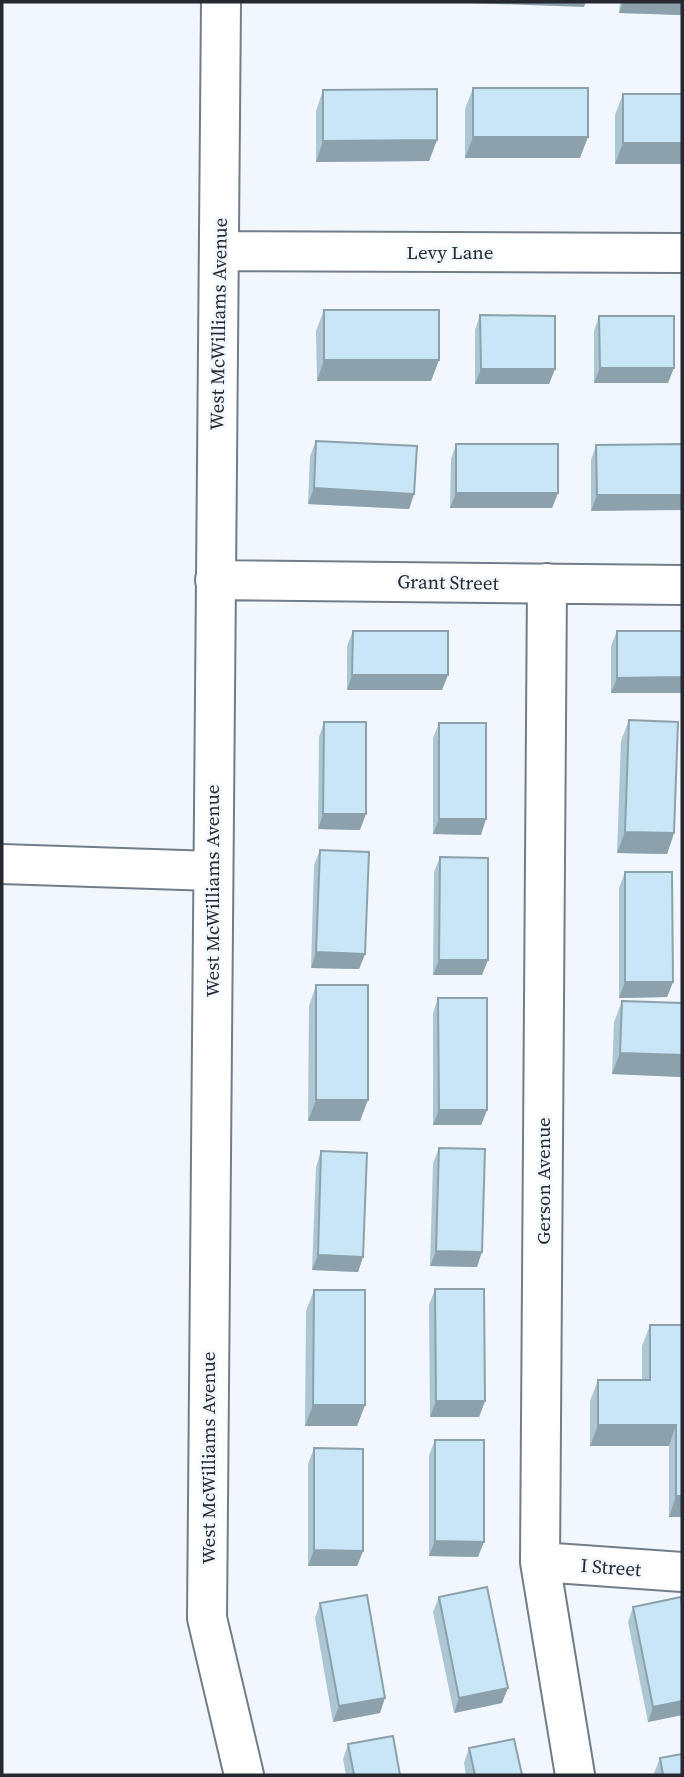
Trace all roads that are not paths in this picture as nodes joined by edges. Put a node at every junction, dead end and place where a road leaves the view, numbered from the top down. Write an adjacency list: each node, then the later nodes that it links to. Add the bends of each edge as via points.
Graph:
1 (221, 2): 2 (street, West McWilliams Avenue)
2 (219, 251): 3 (street, Levy Lane); 4 (street, West McWilliams Avenue)
3 (682, 253)
4 (215, 580): 5 (street, Grant Street); 8 (street, West McWilliams Avenue)
5 (547, 583): 6 (street, Grant Street); 9 (street, Gerson Avenue)
6 (682, 585)
7 (2, 864): 8 (street)
8 (213, 870): 11 (street, West McWilliams Avenue, via 206,1618)
9 (540, 1562): 10 (street, I Street); 12 (street, Gerson Avenue)
10 (682, 1572)
11 (244, 1775)
12 (575, 1775)

